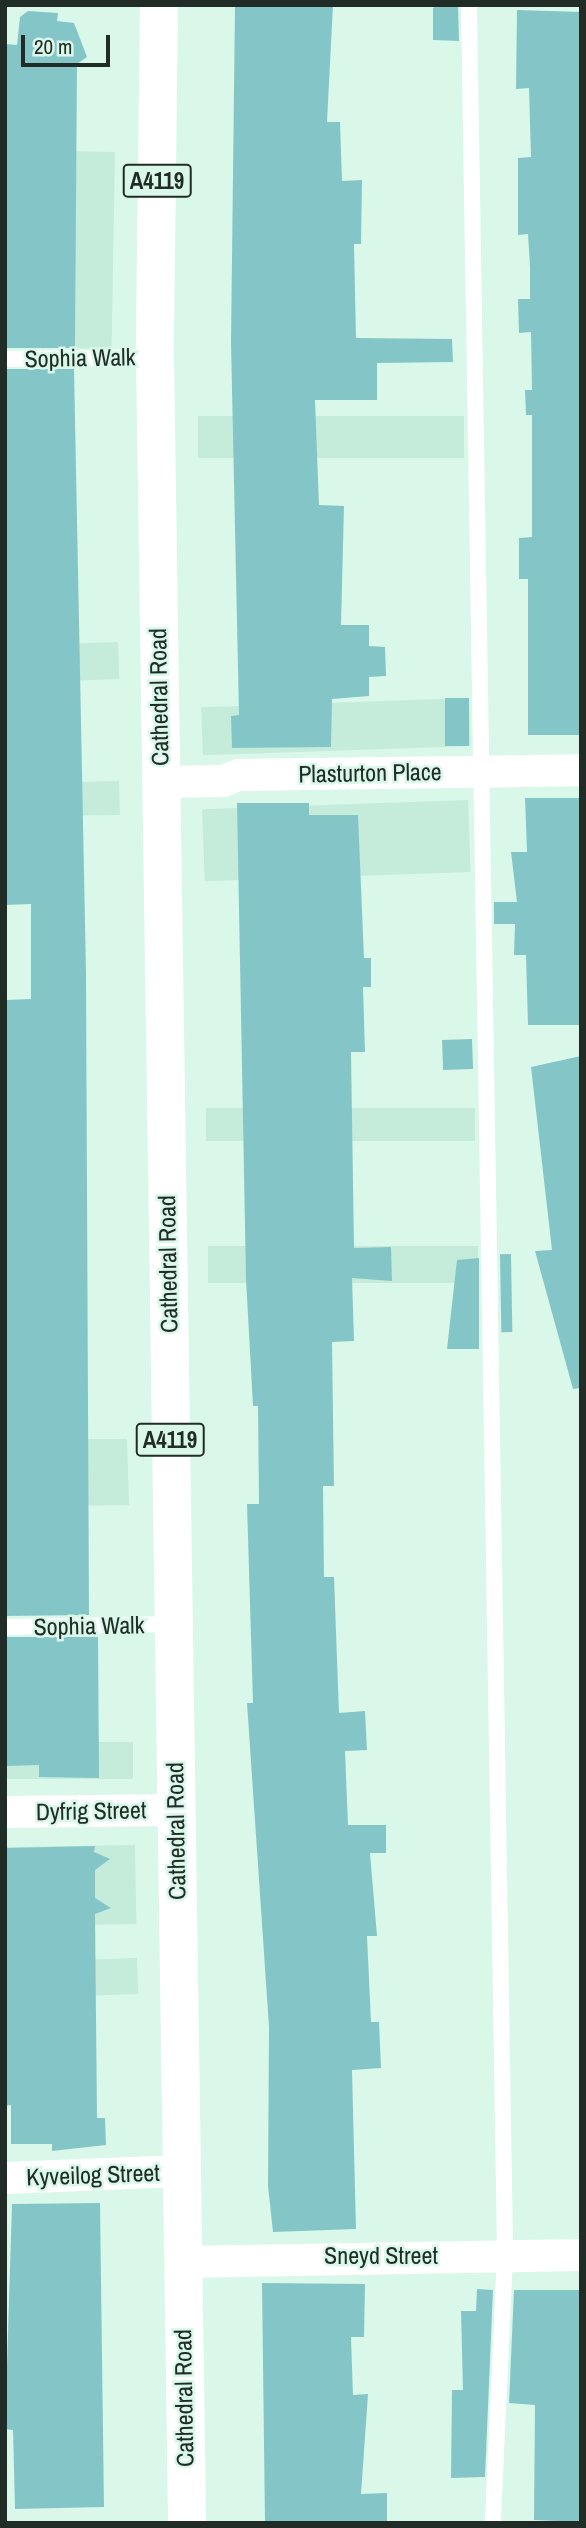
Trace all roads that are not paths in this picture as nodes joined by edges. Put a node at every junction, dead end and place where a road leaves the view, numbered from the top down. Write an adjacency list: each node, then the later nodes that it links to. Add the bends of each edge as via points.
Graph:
1 (159, 5): 3 (main road, Cathedral Road / A4119)
2 (469, 5): 6 (lane)
3 (155, 357): 4 (lane, Sophia Walk); 7 (main road, Cathedral Road / A4119)
4 (5, 359)
5 (581, 770): 6 (street, Plasturton Place)
6 (477, 771): 7 (street, Plasturton Place); 14 (lane)
7 (160, 782): 8 (main road, Cathedral Road / A4119)
8 (173, 1624): 9 (lane, Sophia Walk); 10 (main road, Cathedral Road / A4119)
9 (5, 1628)
10 (176, 1810): 11 (street, Dyfrig Street); 12 (main road, Cathedral Road / A4119)
11 (5, 1812)
12 (181, 2171): 13 (street, Kyveilog Street); 16 (main road, Cathedral Road / A4119)
13 (5, 2178)
14 (505, 2255): 15 (street, Sneyd Street); 16 (street, Sneyd Street); 18 (lane)
15 (581, 2255)
16 (182, 2262): 17 (main road, Cathedral Road / A4119)
17 (187, 2523)
18 (493, 2523)

